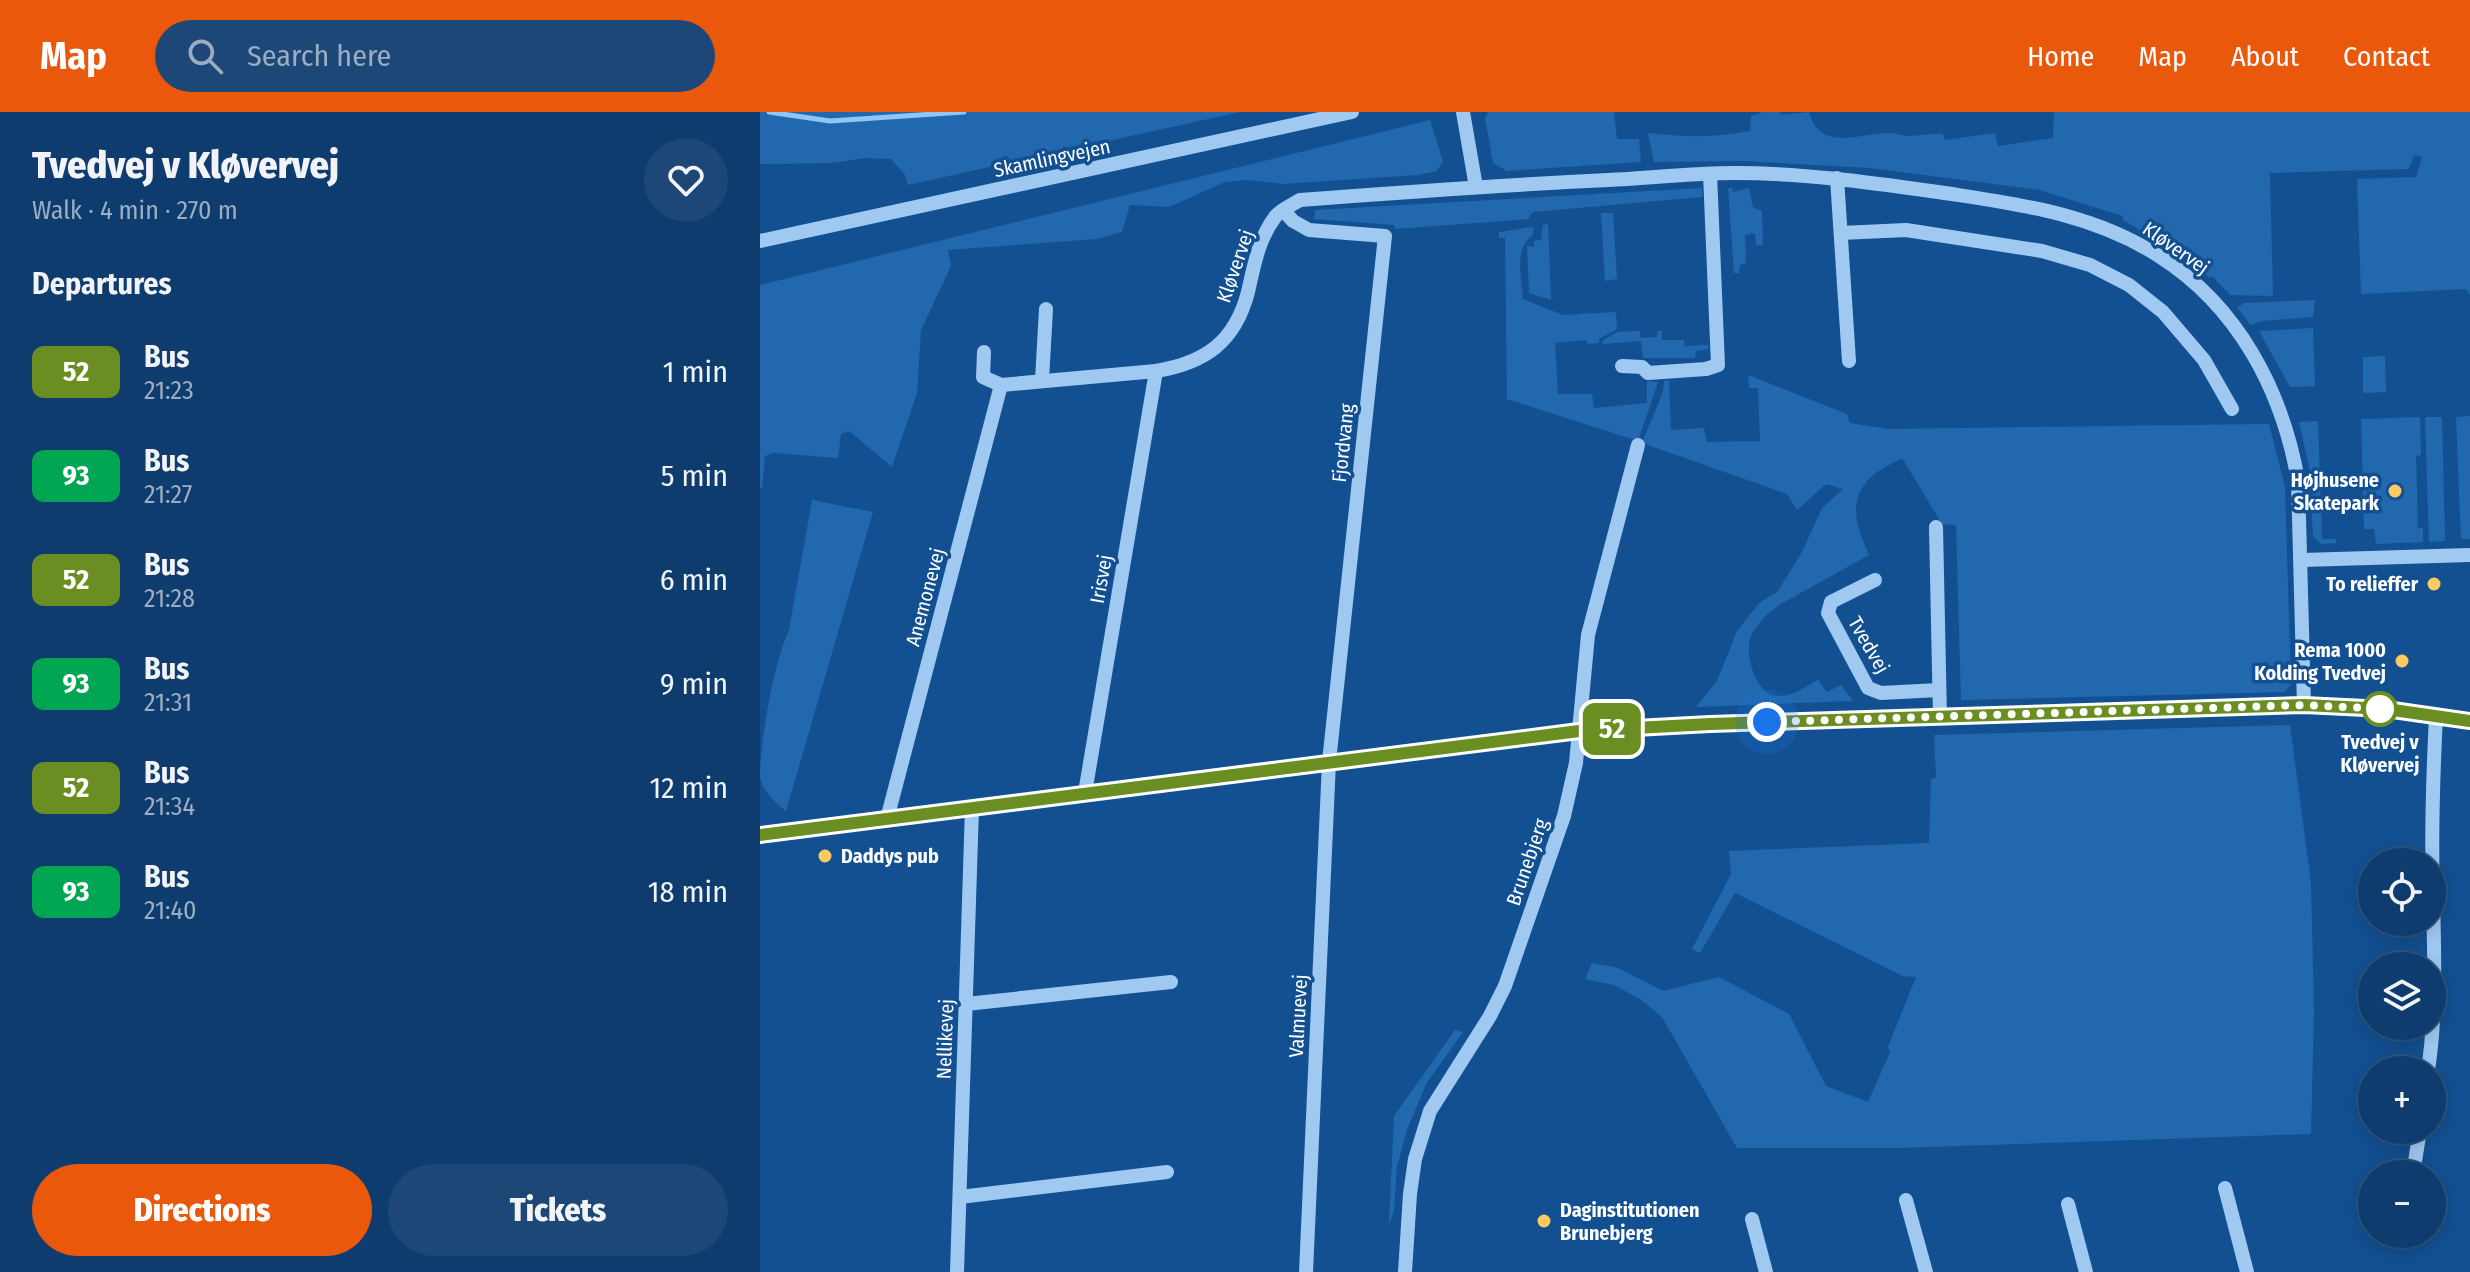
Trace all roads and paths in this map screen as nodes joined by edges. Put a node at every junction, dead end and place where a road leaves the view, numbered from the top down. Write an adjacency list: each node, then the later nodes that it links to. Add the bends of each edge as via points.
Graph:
1 (1352, 112): 8 (street, Skamlingvejen)
2 (1463, 112): 5 (street)
3 (1710, 174): 4 (street, Kløvervej); 5 (street, Kløvervej); 12 (street, via 1718,365 1648,373 1642,367)
4 (1837, 178): 7 (street); 20 (street, Kløvervej, via 2031,206 2079,219 2127,237 2191,280 2243,337 2275,396 2293,449)
5 (1476, 187): 6 (street, Kløvervej, via 1300,200)
6 (1283, 210): 13 (street, Kløvervej, via 1262,240 1229,335 1205,357); 28 (street, Fjordvang, via 1309,230 1385,236)
7 (1841, 233): 11 (street); 16 (street, via 1906,230 2042,251 2090,265 2129,285 2163,312 2204,360)
8 (760, 241)
9 (1046, 309): 14 (street)
10 (984, 352): 15 (street, via 983,377)
11 (1849, 361)
12 (1622, 366)
13 (1156, 371): 14 (street, Kløvervej); 29 (street, Irisvej)
14 (1042, 380): 15 (street, Kløvervej)
15 (1001, 385): 31 (street, Anemonevej)
16 (2232, 409)
17 (1638, 445): 27 (street, Brunebjerg, via 1588,635)
18 (1936, 527): 22 (street)
19 (2470, 555): 20 (street)
20 (2302, 560): 23 (street, Kløvervej)
21 (1875, 580): 22 (street, Tvedvej, via 1828,608 1868,688 1881,693)
22 (1939, 690): 25 (street)
23 (2304, 705): 24 (street); 25 (street)
24 (2436, 716): 26 (street); 35 (street, via 2436,971)
25 (1940, 718): 27 (street)
26 (2470, 721)
27 (1579, 731): 28 (street); 44 (street, Brunebjerg, via 1564,816 1505,986 1438,1095 1423,1133 1410,1194)
28 (1329, 762): 29 (street); 43 (street, Valmuevej)
29 (1085, 793): 30 (street)
30 (972, 808): 31 (street); 34 (street, Nellikevej)
31 (887, 819): 32 (street)
32 (760, 835)
33 (1171, 982): 34 (street)
34 (966, 1004): 38 (street, Nellikevej)
35 (2430, 1056)
36 (1167, 1172): 38 (street)
37 (2225, 1188): 48 (street)
38 (960, 1197): 42 (street, Nellikevej)
39 (1906, 1200): 46 (street)
40 (2068, 1204): 47 (street)
41 (1752, 1219): 45 (street)
42 (957, 1272)
43 (1306, 1272)
44 (1405, 1272)
45 (1766, 1272)
46 (1926, 1272)
47 (2086, 1272)
48 (2247, 1272)

